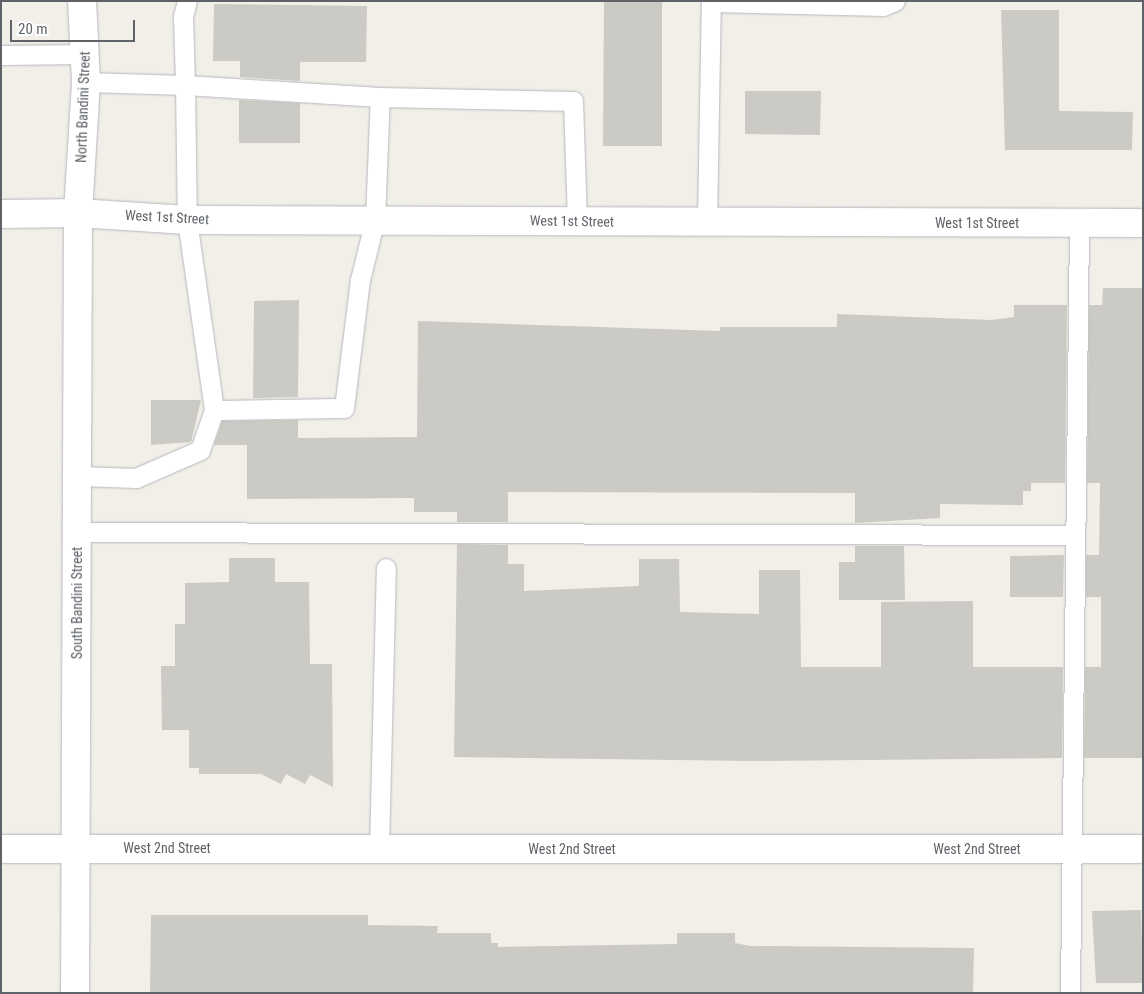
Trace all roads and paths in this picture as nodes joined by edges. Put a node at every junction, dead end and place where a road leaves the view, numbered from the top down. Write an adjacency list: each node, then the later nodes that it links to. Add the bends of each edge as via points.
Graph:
1 (82, 1): 5 (street, North Bandini Street)
2 (187, 1): 8 (lane)
3 (895, 1): 4 (lane, via 884,6)
4 (711, 2): 15 (lane)
5 (85, 54): 6 (lane); 7 (street, North Bandini Street)
6 (1, 55)
7 (86, 82): 8 (lane); 10 (street, North Bandini Street)
8 (185, 84): 9 (lane); 13 (lane)
9 (380, 97): 12 (lane); 14 (lane, via 574,101)
10 (78, 213): 11 (street, West 1st Street); 13 (street, West 1st Street); 19 (street, South Bandini Street)
11 (1, 214)
12 (374, 219): 13 (street, West 1st Street); 14 (street, West 1st Street); 18 (lane, via 360,280 344,408)
13 (187, 220): 18 (lane)
14 (577, 221): 15 (street, West 1st Street)
15 (707, 222): 16 (street, West 1st Street)
16 (1079, 223): 17 (street, West 1st Street); 21 (lane)
17 (1143, 224)
18 (214, 410): 19 (lane, via 200,450 136,478)
19 (80, 476): 20 (street, South Bandini Street)
20 (77, 532): 21 (lane); 23 (street, South Bandini Street)
21 (1076, 534): 26 (lane)
22 (386, 568): 25 (lane)
23 (76, 848): 24 (street, West 2nd Street); 25 (street, West 2nd Street); 28 (street, South Bandini Street)
24 (1, 849)
25 (379, 849): 26 (street, West 2nd Street)
26 (1071, 849): 27 (street, West 2nd Street); 29 (lane)
27 (1143, 849)
28 (75, 993)
29 (1070, 993)

